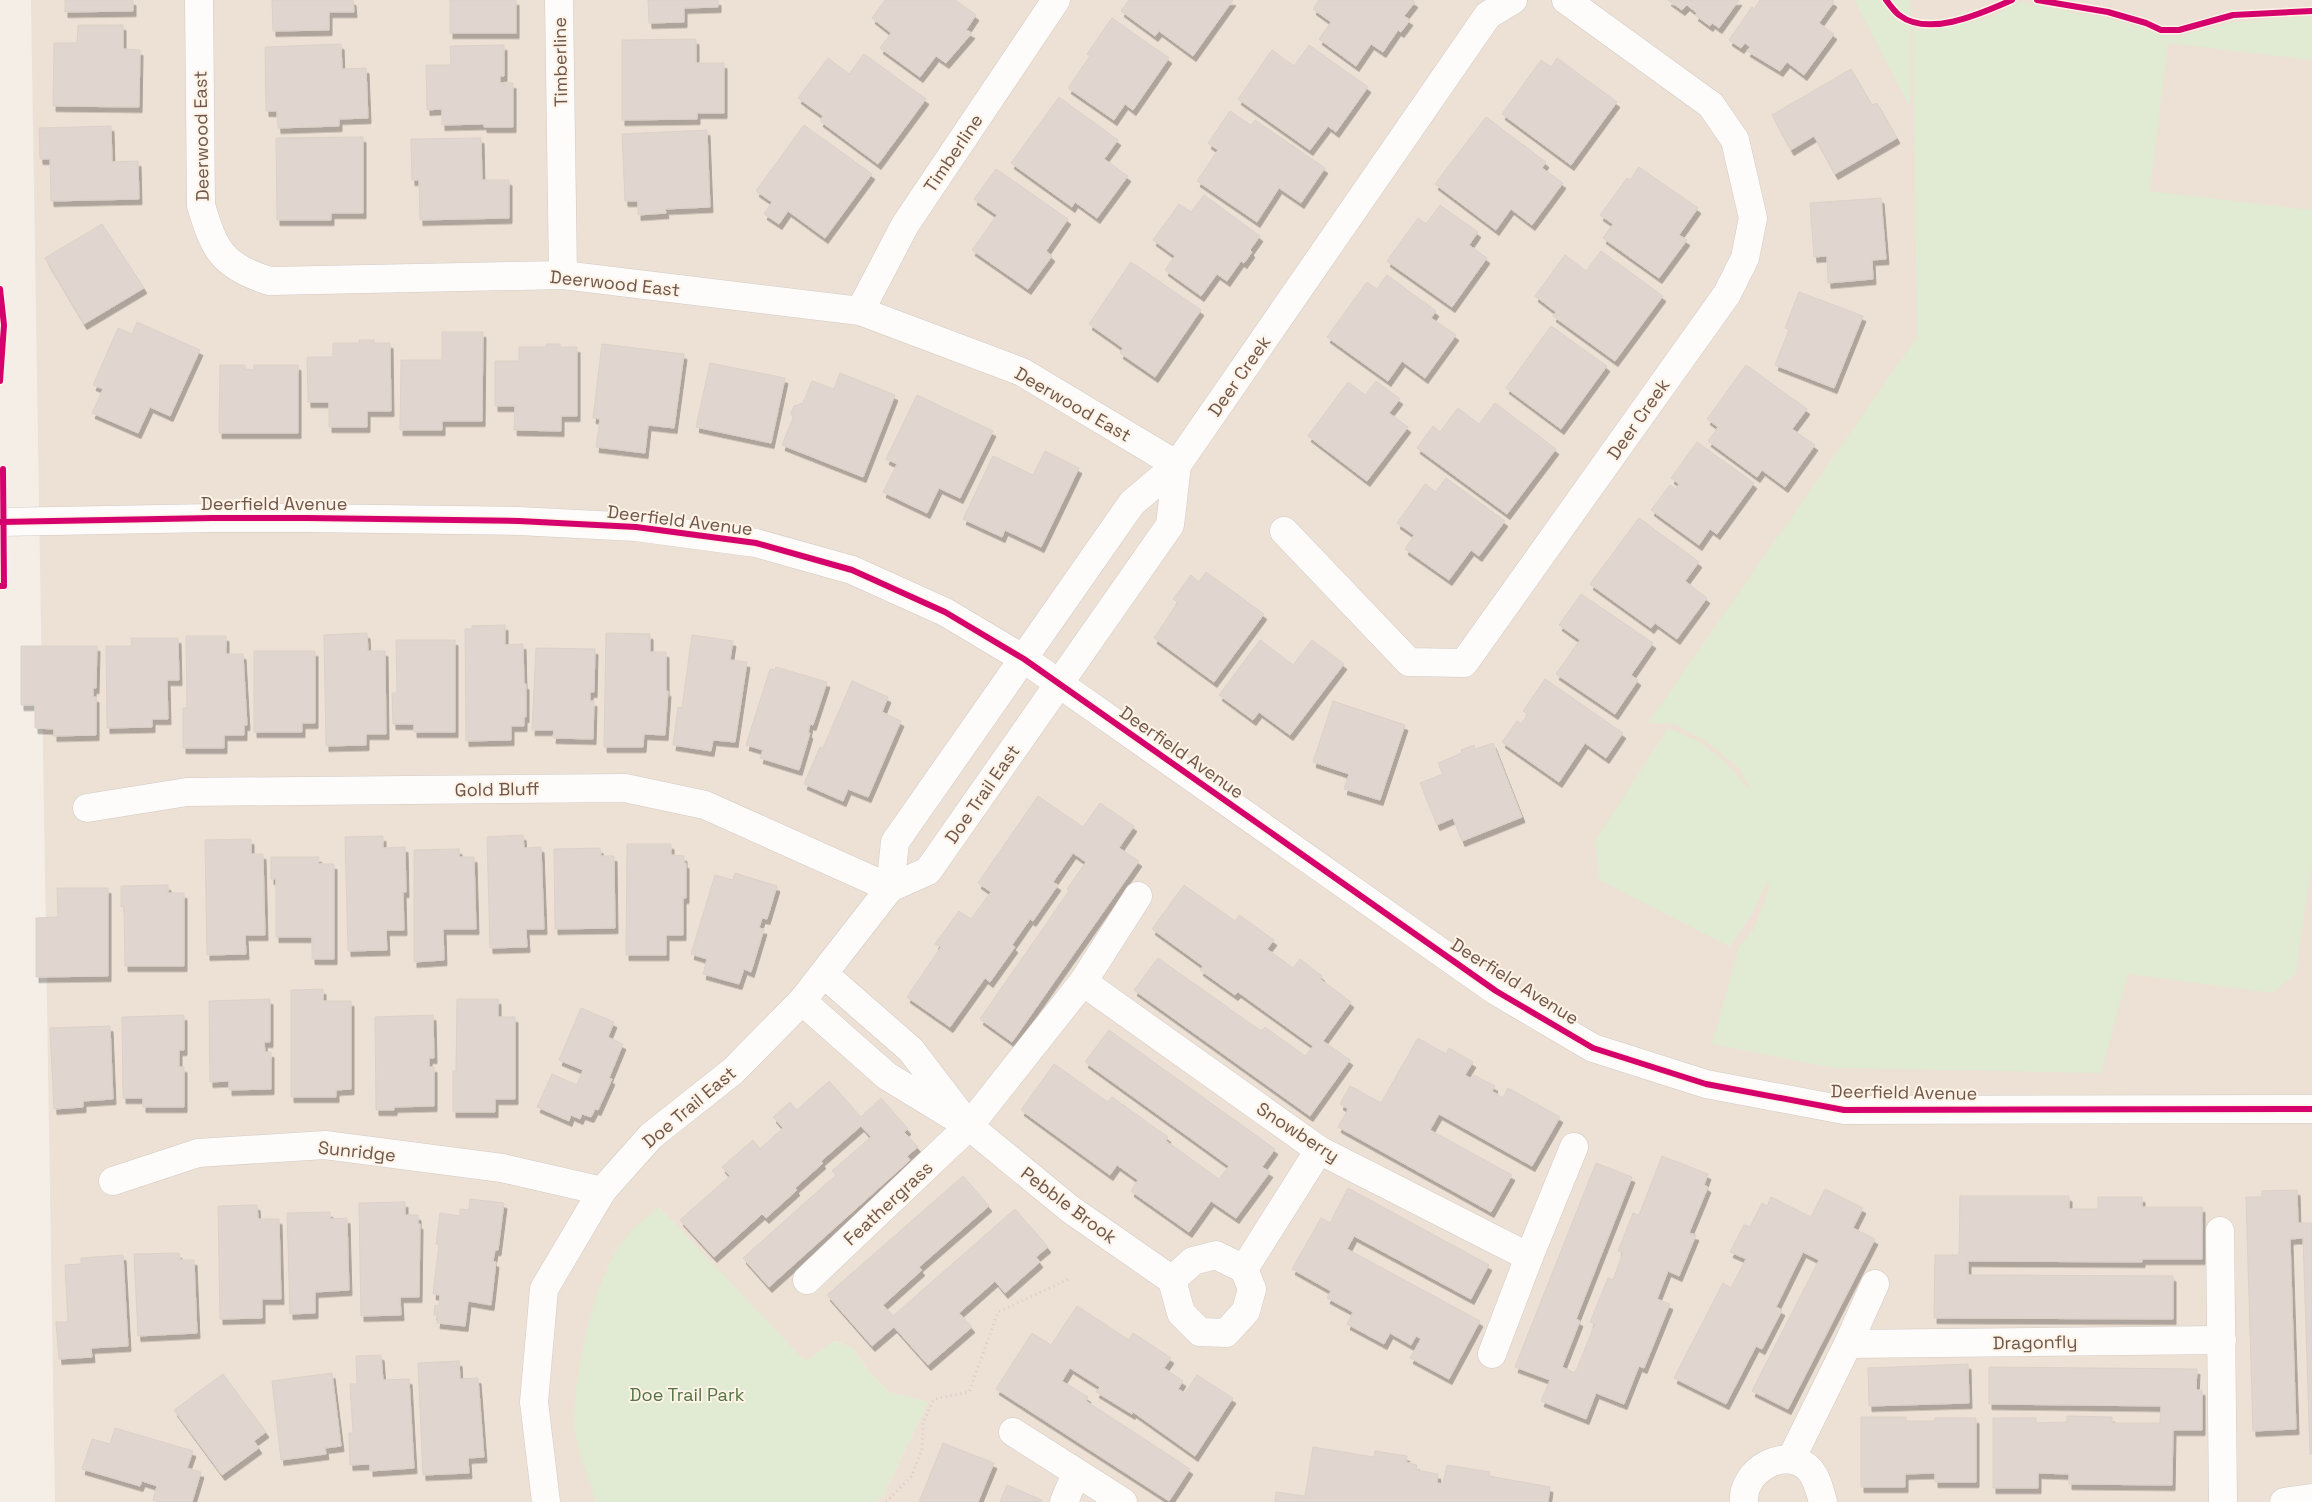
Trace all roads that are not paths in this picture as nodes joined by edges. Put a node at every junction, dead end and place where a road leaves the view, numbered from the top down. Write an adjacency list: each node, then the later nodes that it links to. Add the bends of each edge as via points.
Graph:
1 (199, 0): 6 (street, Deerwood East, via 201,205 210,235 225,259 246,274 270,281)
2 (559, 0): 6 (street, Timberline)
3 (1056, 0): 7 (street, Timberline, via 904,225)
4 (1512, 0): 8 (street, Deer Creek, via 1488,15)
5 (1566, 0): 10 (street, Deer Creek, via 1711,105 1735,140 1753,218 1745,258 1727,294 1464,663 1410,662)
6 (563, 275): 7 (street, Deerwood East)
7 (860, 311): 8 (street, Deerwood East, via 1022,372)
8 (1177, 464): 11 (street, Deer Creek, via 1132,503); 12 (street, Deer Creek, via 1170,525)
9 (0, 522): 11 (street, Deerfield Avenue, via 269,518 519,521 636,527 756,543 852,570 945,612)
10 (1284, 532)
11 (1024, 659): 12 (street, Deerfield Avenue); 14 (street, via 895,842)
12 (1060, 683): 14 (street, Doe Trail East, via 928,871); 19 (street, Deerfield Avenue, via 1496,991 1593,1048 1706,1084 1844,1110)
13 (87, 808): 14 (street, Gold Bluff, via 187,792 625,788 705,805)
14 (890, 888): 16 (street, Doe Trail East)
15 (1138, 896): 17 (street)
16 (824, 974): 18 (street, Doe Trail East); 20 (street, Pebble Brook, via 911,1050)
17 (1083, 982): 20 (street); 22 (street, Snowberry)
18 (802, 1001): 20 (street, Pebble Brook, via 887,1076); 24 (street, Doe Trail East, via 733,1071 651,1136)
19 (2312, 1109)
20 (969, 1126): 28 (street, Feathergrass); 29 (street, Pebble Brook, via 1070,1209)
21 (1574, 1147): 26 (street)
22 (1319, 1150): 26 (street, Snowberry); 27 (street)
23 (113, 1181): 24 (street, Sunridge, via 198,1153 325,1145 502,1168)
24 (602, 1191): 38 (street, Doe Trail East, via 544,1289 534,1402)
25 (2220, 1231): 31 (street)
26 (1529, 1257): 33 (street)
27 (1244, 1269): 29 (street, via 1216,1255 1193,1261); 29 (street, via 1252,1289 1246,1311 1226,1333 1200,1332 1181,1313)
28 (807, 1280)
29 (1172, 1280)
30 (1875, 1284): 32 (street)
31 (2222, 1340): 32 (street, Dragonfly); 43 (street)
32 (1848, 1344): 35 (street)
33 (1492, 1354)
34 (1013, 1432): 36 (street)
35 (1792, 1459): 41 (street, via 1767,1463 1749,1478); 42 (street, via 1809,1469)
36 (1076, 1473): 39 (street); 40 (street)
37 (2312, 1498): 44 (street)
38 (546, 1502)
39 (1064, 1502)
40 (1123, 1502)
41 (1744, 1502)
42 (1823, 1502)
43 (2223, 1502)
44 (2284, 1502)

